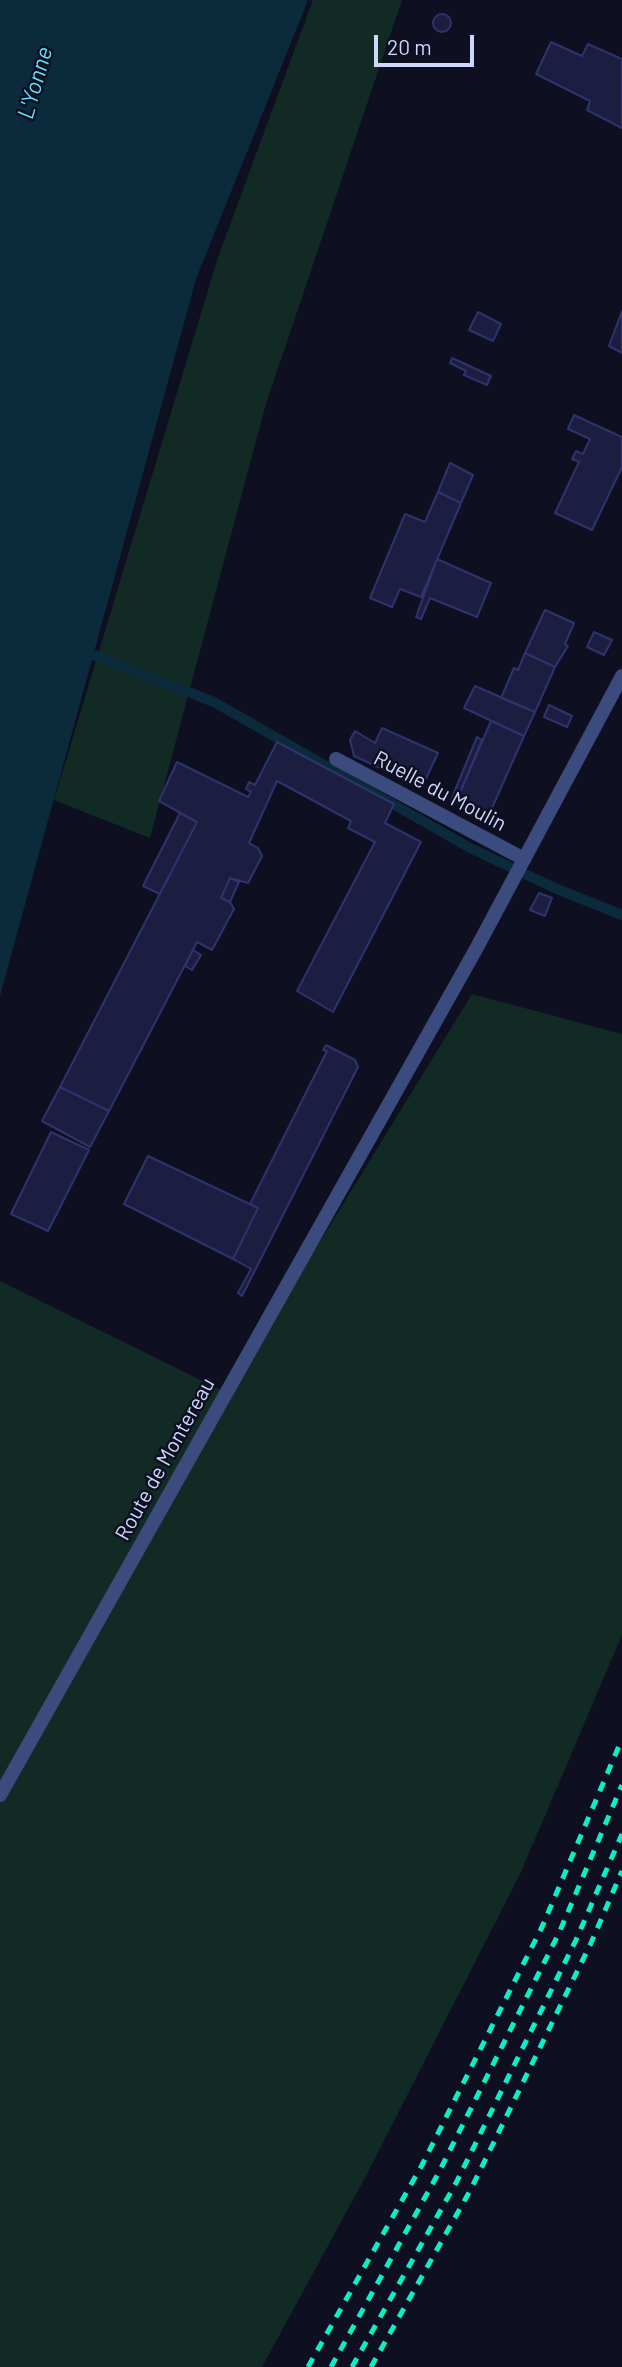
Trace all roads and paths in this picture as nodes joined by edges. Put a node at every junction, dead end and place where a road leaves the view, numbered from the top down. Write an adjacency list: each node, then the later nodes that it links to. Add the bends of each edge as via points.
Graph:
1 (622, 676): 3 (street, Route de Montereau)
2 (336, 759): 3 (street, Ruelle du Moulin)
3 (524, 859): 4 (street, Route de Montereau)
4 (0, 1795)

